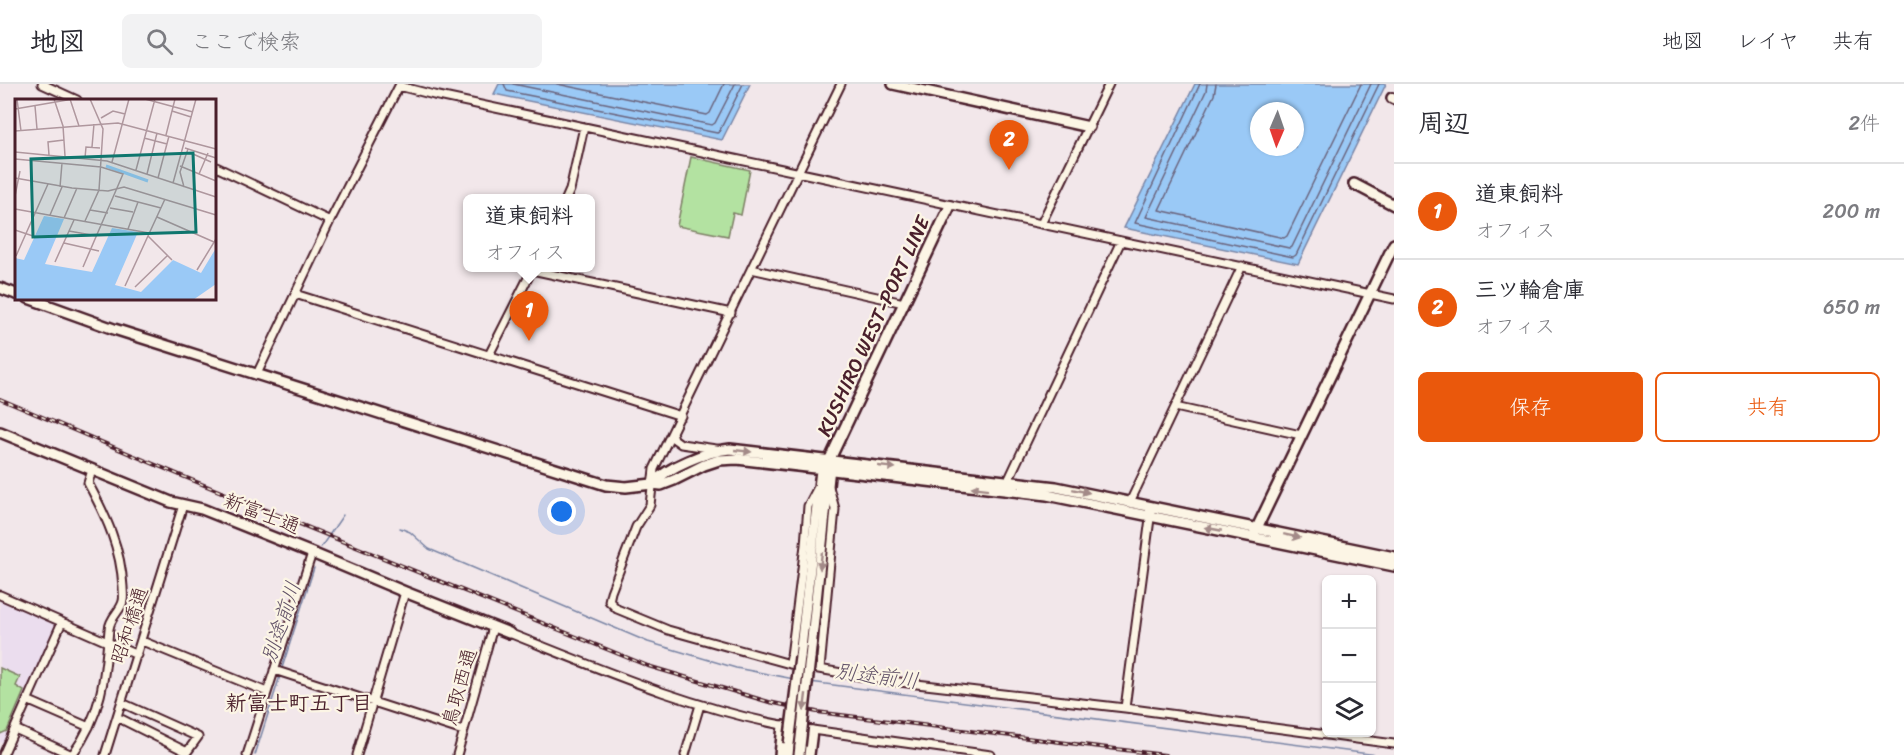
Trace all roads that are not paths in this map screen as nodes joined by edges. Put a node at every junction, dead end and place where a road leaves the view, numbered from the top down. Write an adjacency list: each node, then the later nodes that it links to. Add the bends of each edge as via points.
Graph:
1 (42, 84): 6 (street)
2 (841, 84): 10 (street)
3 (893, 84): 8 (street)
4 (1109, 84): 8 (street)
5 (400, 85): 7 (street); 15 (street)
6 (75, 99)
7 (584, 127): 10 (street); 12 (street)
8 (1089, 127): 16 (street)
9 (216, 167): 15 (street)
10 (799, 172): 14 (street); 20 (street)
11 (1354, 184): 13 (street)
12 (568, 194)
13 (1394, 205)
14 (950, 206): 16 (street); 29 (street, KUSHIRO WEST-PORT LINE)
15 (330, 220): 25 (street)
16 (1041, 224): 17 (street)
17 (1121, 241): 19 (street); 42 (street)
18 (1394, 244): 26 (street)
19 (1242, 266): 26 (street); 33 (street)
20 (751, 269): 29 (street); 30 (street)
21 (530, 272): 31 (street)
22 (550, 272): 30 (street)
23 (0, 288): 24 (street)
24 (15, 294)
25 (295, 294): 31 (street); 32 (street)
26 (1370, 294): 27 (street); 37 (street)
27 (1394, 299)
28 (34, 300): 32 (street)
29 (904, 303): 39 (street, KUSHIRO WEST-PORT LINE)
30 (731, 313): 34 (street)
31 (489, 355): 34 (street)
32 (257, 374): 43 (street, via 606,485 626,488)
33 (1175, 407): 37 (street); 46 (street)
34 (681, 416): 36 (street)
35 (0, 432): 40 (street, 新富士通)
36 (672, 432): 38 (street, via 681,444); 43 (street, via 654,469)
37 (1301, 435): 49 (street)
38 (724, 450): 39 (street, one-way to 39); 43 (street, via 693,458)
39 (830, 466): 41 (street); 42 (street, one-way to 42); 44 (street, KUSHIRO WEST-PORT LINE); 45 (street, one-way to 39)
40 (92, 470): 47 (street, 新富士通); 59 (street, via 88,483 114,537 122,571 123,601 109,622)
41 (821, 470): 43 (street, via 719,460 661,485); 44 (street, KUSHIRO WEST-PORT LINE)
42 (1008, 481): 45 (street); 46 (street, one-way to 46)
43 (652, 484): 61 (street, via 650,505 636,527 609,601 617,609 668,630)
44 (824, 485): 61 (street, via 808,506); 62 (street, via 835,509); 78 (street, KUSHIRO WEST-PORT LINE, one-way to 78, bridge); 86 (street, KUSHIRO WEST-PORT LINE, bridge)
45 (1004, 491): 48 (street)
46 (1130, 502): 48 (street)
47 (183, 506): 50 (street, 新富士通, via 202,509); 58 (street, 昭和橋通)
48 (1151, 512): 49 (street); 69 (street)
49 (1255, 533): 51 (street, one-way to 51); 52 (street)
50 (312, 552): 53 (street, 新富士通); 63 (street)
51 (1394, 557)
52 (1394, 566)
53 (405, 592): 56 (street, 新富士通); 66 (street)
54 (0, 595): 55 (street)
55 (62, 622): 59 (street); 65 (street)
56 (492, 627): 57 (street, 新富士通); 74 (street, 鳥取西通)
57 (509, 633): 68 (street)
58 (141, 640): 60 (street, 昭和橋通); 64 (street)
59 (108, 642): 60 (street); 72 (street, via 103,688)
60 (137, 655): 67 (street, 昭和橋通)
61 (790, 664): 62 (street)
62 (820, 669): 69 (street, via 882,680)
63 (274, 670): 64 (street); 66 (street)
64 (267, 692): 81 (street)
65 (27, 700): 72 (street); 73 (street)
66 (373, 702): 74 (street); 82 (street)
67 (122, 703): 70 (street, 昭和橋通); 70 (street, via 198,737 187,752)
68 (700, 705): 71 (street); 84 (street)
69 (1125, 708): 76 (street)
70 (117, 717): 80 (street, 昭和橋通)
71 (783, 726): 75 (street); 85 (street)
72 (89, 728): 73 (street, via 72,755)
73 (15, 729): 77 (street)
74 (463, 731): 83 (street, 鳥取西通)
75 (812, 731): 79 (street); 87 (street)
76 (1394, 744)
77 (3, 750)
78 (799, 750)
79 (928, 751): 88 (street)
80 (105, 755)
81 (248, 755)
82 (357, 755)
83 (457, 755)
84 (685, 755)
85 (780, 755)
86 (788, 755)
87 (808, 755)
88 (991, 755)

